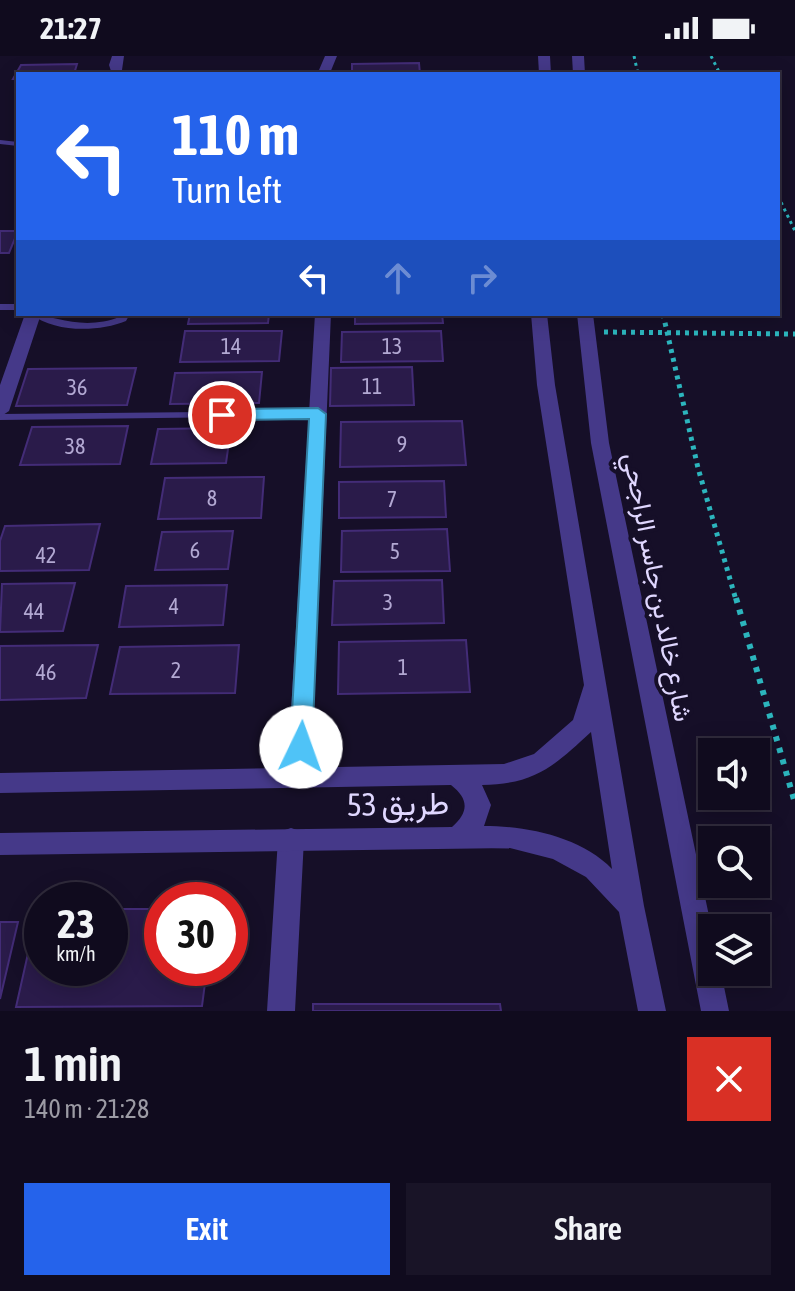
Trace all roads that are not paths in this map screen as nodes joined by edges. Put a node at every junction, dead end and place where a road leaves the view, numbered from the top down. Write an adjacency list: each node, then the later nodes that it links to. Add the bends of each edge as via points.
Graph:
1 (34, 316): 7 (street)
2 (39, 316): 3 (lane, via 74,324 116,323)
3 (124, 316)
4 (323, 316): 8 (street)
5 (539, 316): 10 (street)
6 (586, 323): 20 (street, شارع خالد بن جاسر الراجحي, via 600,443)
7 (0, 411)
8 (318, 414): 9 (lane); 12 (street)
9 (0, 417)
10 (595, 682): 11 (street, طريق 53, via 583,725 542,762 504,774); 17 (street)
11 (456, 775): 12 (street, طريق 53); 14 (street, via 478,797 479,813)
12 (299, 777): 13 (street, طريق 53)
13 (0, 783)
14 (458, 837): 15 (street, طريق 53); 17 (street, طريق 53, via 510,837 558,849 595,869)
15 (291, 839): 16 (street, طريق 53); 18 (street)
16 (0, 844)
17 (631, 906): 19 (street)
18 (281, 1011)
19 (652, 1011)
20 (715, 1011)

